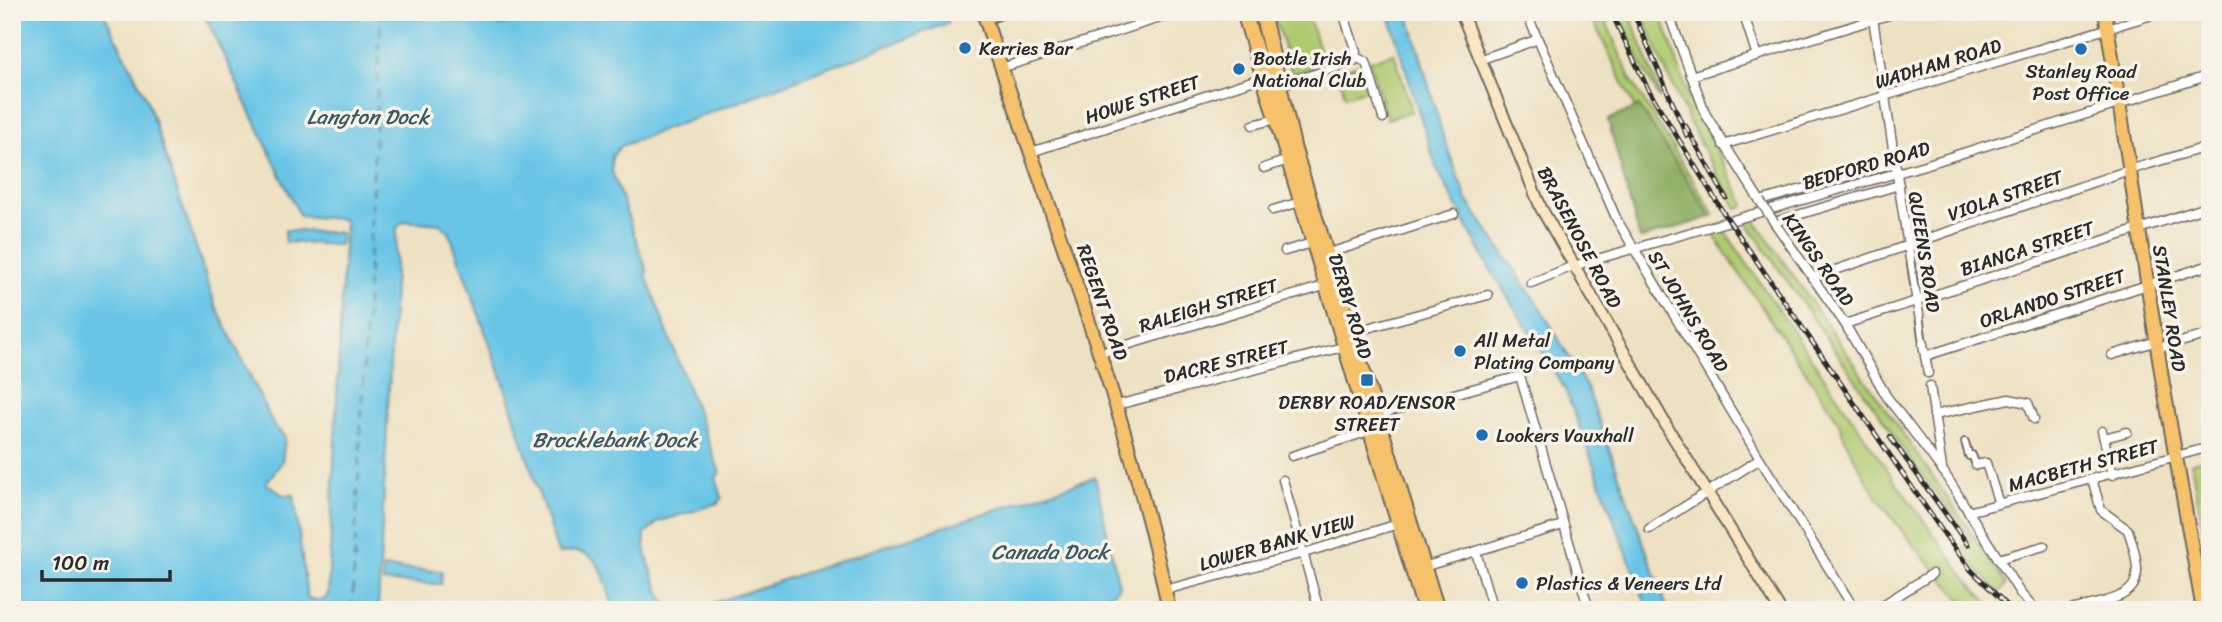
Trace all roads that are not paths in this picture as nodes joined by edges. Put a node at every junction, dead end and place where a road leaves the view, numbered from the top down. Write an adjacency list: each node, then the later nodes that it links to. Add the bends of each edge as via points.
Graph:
1 (1000, 12): 13 (main road)
2 (1179, 12): 21 (street)
3 (1244, 12): 25 (highway, DERBY ROAD)
4 (1262, 12): 26 (highway, DERBY ROAD)
5 (1343, 12): 18 (street)
6 (1461, 12): 19 (main road, BRASENOSE ROAD)
7 (1526, 12): 16 (street, ST JOHNS ROAD)
8 (1668, 12): 24 (street, KINGS ROAD)
9 (1743, 12): 17 (street)
10 (1898, 12): 14 (street)
11 (2105, 12): 15 (main road, STANLEY ROAD)
12 (2162, 12): 15 (street, WADHAM ROAD)
13 (984, 15): 21 (main road, REGENT ROAD)
14 (1872, 16): 17 (street); 27 (street, QUEENS ROAD)
15 (2107, 27): 27 (street, WADHAM ROAD); 28 (main road, STANLEY ROAD)
16 (1536, 40): 19 (street); 50 (street, ST JOHNS ROAD)
17 (1757, 56): 24 (street)
18 (1354, 57): 22 (street, via 1353,62); 29 (street, via 1366,62)
19 (1479, 60): 55 (main road, BRASENOSE ROAD, via 1541,208)
20 (1319, 61): 22 (street)
21 (1001, 68): 34 (main road, REGENT ROAD)
22 (1321, 70): 26 (street)
23 (2210, 75): 28 (street, BEDFORD ROAD)
24 (1690, 76): 32 (street, KINGS ROAD)
25 (1264, 77): 30 (highway, DERBY ROAD); 34 (street, HOWE STREET)
26 (1280, 85): 52 (highway, DERBY ROAD, via 1294,150)
27 (1885, 95): 32 (street, WADHAM ROAD); 36 (street, QUEENS ROAD)
28 (2119, 102): 38 (main road, STANLEY ROAD); 39 (street, BEDFORD ROAD)
29 (1383, 118)
30 (1276, 119): 31 (street); 35 (highway, DERBY ROAD)
31 (1253, 125)
32 (1723, 145): 41 (street, KINGS ROAD)
33 (2210, 146): 38 (street, VIOLA STREET)
34 (1031, 152): 70 (main road, REGENT ROAD)
35 (1288, 160): 37 (street); 42 (highway, DERBY ROAD)
36 (1895, 163): 39 (street, QUEENS ROAD); 41 (street, BEDFORD ROAD)
37 (1264, 168)
38 (2129, 170): 47 (main road, STANLEY ROAD); 49 (street, VIOLA STREET)
39 (1896, 172): 40 (street, QUEENS ROAD); 50 (street, BEDFORD ROAD)
40 (1899, 185): 46 (street, BEDFORD ROAD); 49 (street, QUEENS ROAD)
41 (1760, 201): 46 (street, KINGS ROAD, bridge)
42 (1300, 202): 44 (street); 48 (highway, DERBY ROAD)
43 (2210, 206): 47 (street, BIANCA STREET)
44 (1273, 210)
45 (1454, 214): 52 (street)
46 (1774, 222): 56 (street, KINGS ROAD)
47 (2138, 228): 58 (main road, STANLEY ROAD); 62 (street, BIANCA STREET)
48 (1312, 243): 51 (street); 59 (highway, DERBY ROAD)
49 (1908, 245): 53 (street, QUEENS ROAD); 56 (street, VIOLA STREET)
50 (1634, 249): 55 (street, BEDFORD ROAD); 85 (street, ST JOHNS ROAD)
51 (1285, 251)
52 (1329, 253): 65 (highway, DERBY ROAD)
53 (1910, 259): 60 (street, QUEENS ROAD)
54 (2210, 265): 58 (street, ORLANDO STREET)
55 (1573, 266): 57 (street, BEDFORD ROAD); 91 (main road, BRASENOSE ROAD)
56 (1812, 278): 64 (street, KINGS ROAD)
57 (1531, 283)
58 (2148, 284): 68 (main road, STANLEY ROAD); 72 (street, ORLANDO STREET)
59 (1324, 286): 69 (highway, DERBY ROAD); 70 (street, RALEIGH STREET)
60 (1915, 290): 62 (street, QUEENS ROAD)
61 (1488, 295): 65 (street)
62 (1916, 300): 63 (street, QUEENS ROAD); 64 (street, BIANCA STREET)
63 (1919, 315): 67 (street, QUEENS ROAD)
64 (1845, 324): 87 (street, KINGS ROAD, via 1887,397)
65 (1353, 332): 76 (highway, DERBY ROAD)
66 (2210, 334): 68 (street)
67 (1923, 344): 72 (street, QUEENS ROAD)
68 (2158, 345): 71 (street); 84 (main road, STANLEY ROAD)
69 (1343, 347): 75 (street, DACRE STREET); 79 (highway, DERBY ROAD)
70 (1100, 353): 75 (main road, REGENT ROAD)
71 (2112, 355)
72 (1925, 356): 73 (street, QUEENS ROAD)
73 (1928, 373)
74 (1930, 386): 77 (street)
75 (1117, 405): 103 (main road, REGENT ROAD)
76 (1376, 415): 95 (street, via 1520,376); 101 (highway, DERBY ROAD)
77 (1934, 415): 78 (street, via 2009,399 2028,403); 87 (street)
78 (2034, 419)
79 (1369, 431): 83 (street); 94 (highway, DERBY ROAD)
80 (2127, 432): 88 (street, via 2103,434)
81 (1965, 442): 86 (street, MACBETH STREET)
82 (2210, 447): 84 (street, MACBETH STREET)
83 (1292, 456)
84 (2175, 456): 88 (street, MACBETH STREET); 115 (main road, STANLEY ROAD)
85 (1760, 458): 91 (street); 111 (street, ST JOHNS ROAD)
86 (1976, 466): 92 (street, MACBETH STREET, via 1991,462)
87 (1943, 471): 93 (street, KINGS ROAD)
88 (2113, 475): 89 (street, MACBETH STREET)
89 (2092, 479): 92 (street, MACBETH STREET); 114 (street, via 2101,510 2129,530 2139,575 2128,594)
90 (1283, 480): 99 (street)
91 (1708, 491): 96 (street); 110 (main road, BRASENOSE ROAD)
92 (1999, 504): 93 (street, MACBETH STREET)
93 (1968, 512): 100 (street, KINGS ROAD)
94 (1398, 524): 99 (street, LOWER BANK VIEW); 106 (highway, DERBY ROAD)
95 (1563, 524): 98 (street); 109 (street)
96 (1649, 529)
97 (2044, 546): 100 (street)
98 (1476, 552): 101 (street); 108 (street)
99 (1304, 553): 103 (street, LOWER BANK VIEW); 105 (street)
100 (1998, 559): 113 (street, KINGS ROAD)
101 (1423, 568): 107 (highway, DERBY ROAD)
102 (1932, 575): 112 (street)
103 (1165, 590): 104 (main road, REGENT ROAD)
104 (1169, 610)
105 (1319, 610)
106 (1425, 610)
107 (1437, 610)
108 (1493, 610)
109 (1589, 610)
110 (1780, 610)
111 (1855, 610)
112 (1875, 610)
113 (2035, 610)
114 (2071, 610)
115 (2203, 610)

